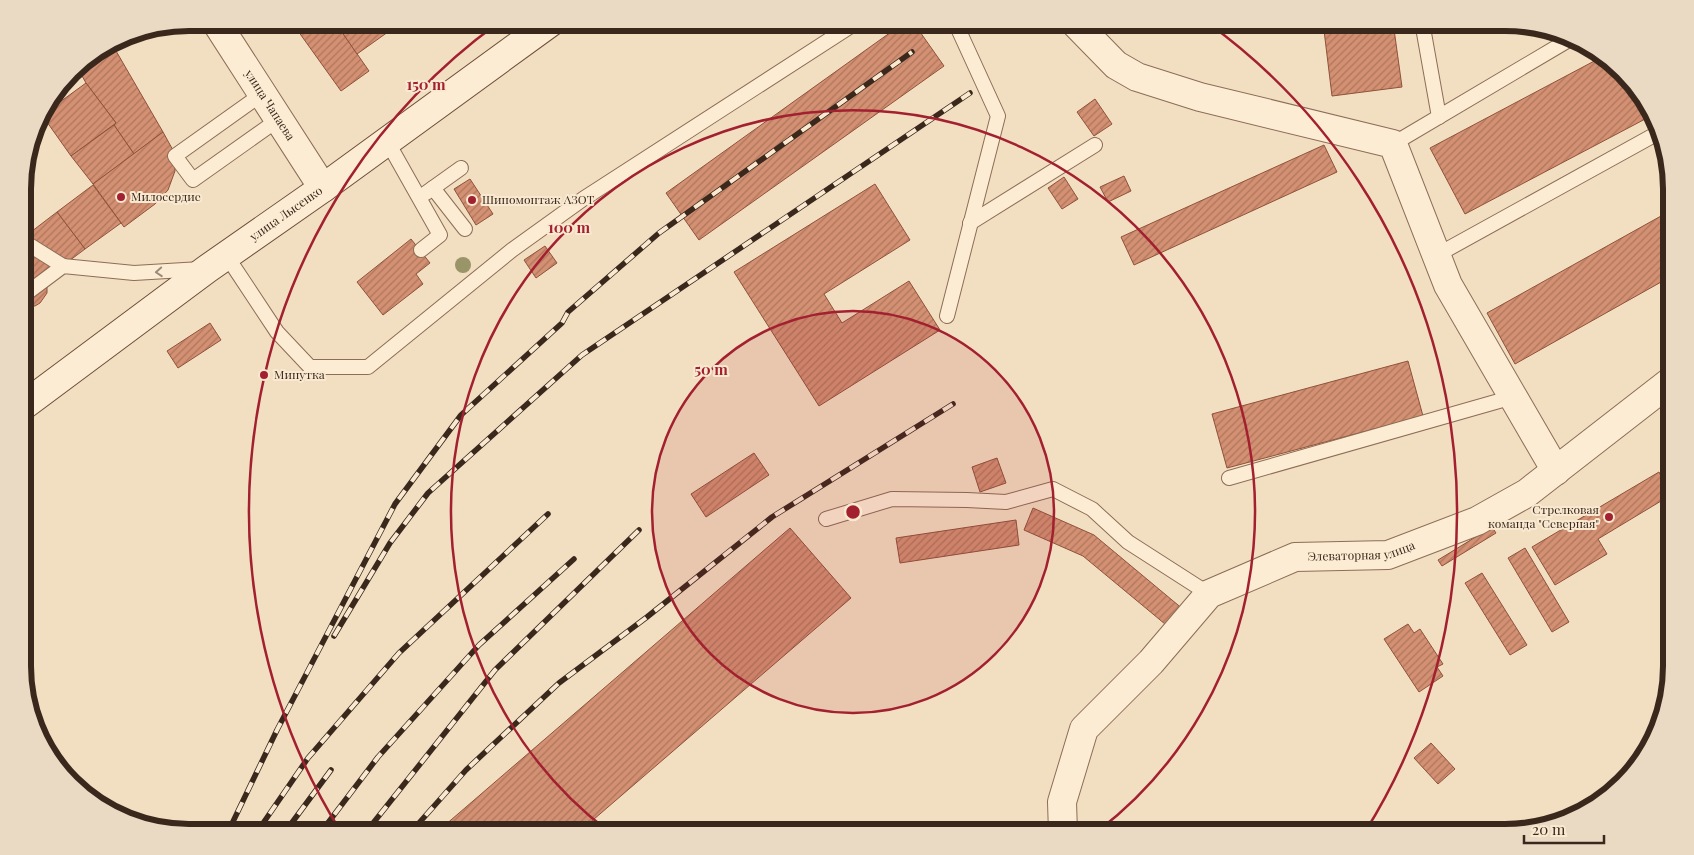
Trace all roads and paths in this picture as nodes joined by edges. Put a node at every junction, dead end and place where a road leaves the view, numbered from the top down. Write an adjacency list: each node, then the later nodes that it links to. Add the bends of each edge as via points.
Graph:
1 (842, 31): 24 (lane, via 584,199 512,250 368,366 310,367)
2 (959, 31): 19 (lane, via 998,116)
3 (1083, 31): 13 (street, via 1116,65 1137,77 1200,97)
4 (1424, 31): 9 (lane)
5 (222, 32): 8 (street, улица Чапаева)
6 (539, 32): 12 (street, улица Лысенко)
7 (1563, 43): 9 (lane)
8 (262, 94): 10 (street, улица Чапаева); 10 (lane, via 175,156 193,180)
9 (1439, 117): 13 (lane)
10 (279, 119): 16 (street, улица Чапаева)
11 (1653, 136): 23 (lane)
12 (387, 141): 16 (street, улица Лысенко); 18 (lane)
13 (1393, 144): 23 (street)
14 (1095, 145): 19 (lane)
15 (461, 168): 17 (lane)
16 (323, 188): 24 (street, улица Лысенко)
17 (432, 188): 18 (lane); 20 (lane)
18 (419, 198): 22 (lane, via 440,235)
19 (970, 223): 27 (lane)
20 (465, 228)
21 (32, 247): 25 (lane)
22 (421, 250)
23 (1436, 255): 29 (street, via 1448,285)
24 (217, 262): 25 (lane, one-way to 25, via 134,273); 30 (street, улица Лысенко)
25 (63, 266): 26 (lane)
26 (32, 289)
27 (947, 316)
28 (1663, 387): 31 (street, Элеваторная улица)
29 (1513, 397): 31 (street); 32 (lane)
30 (32, 400)
31 (1556, 471): 34 (street, Элеваторная улица, via 1527,493 1477,521 1388,554 1295,557)
32 (1229, 478)
33 (826, 519): 34 (lane, via 892,499 1006,502 1053,489 1092,509 1128,542)
34 (1209, 594): 35 (street, Элеваторная улица, via 1152,662 1084,729 1062,802)
35 (1063, 823)

